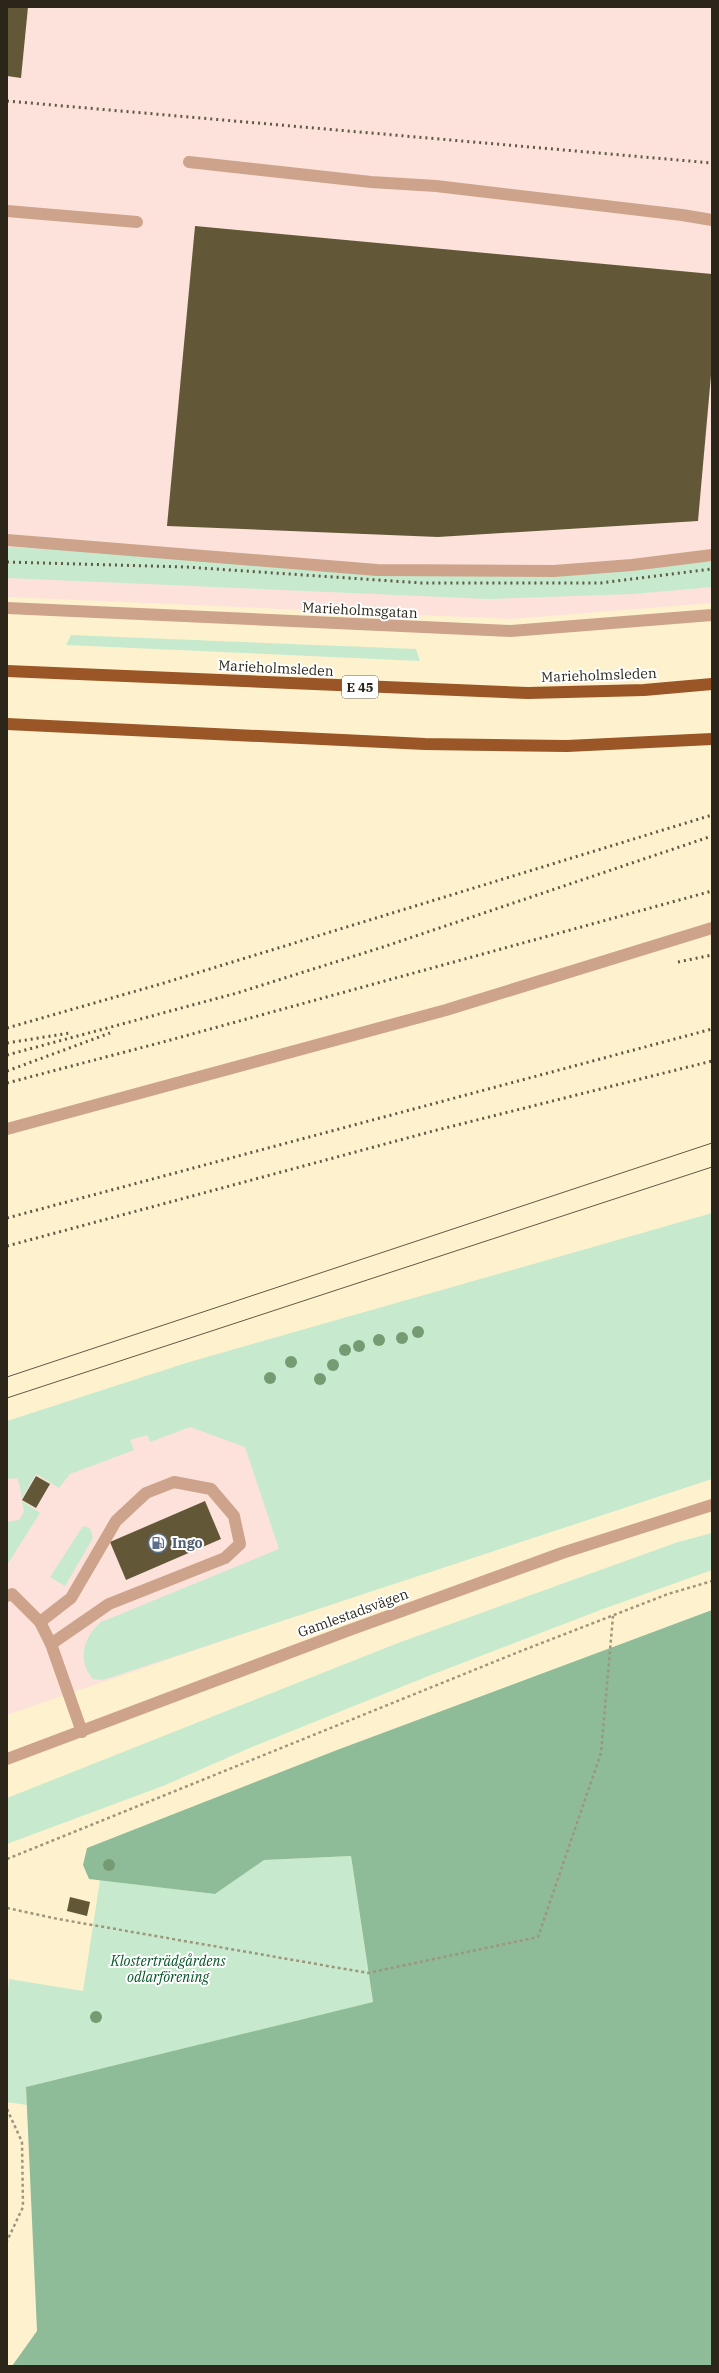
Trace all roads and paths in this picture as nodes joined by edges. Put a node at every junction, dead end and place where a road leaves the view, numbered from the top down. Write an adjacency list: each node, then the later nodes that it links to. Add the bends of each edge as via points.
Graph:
1 (189, 162): 3 (street, via 371,182 436,186)
2 (7, 211): 4 (street)
3 (712, 220)
4 (137, 222)
5 (7, 540): 6 (street, via 377,570 554,571)
6 (712, 555)
7 (7, 608): 8 (street, Marieholmsgatan, via 511,631)
8 (712, 615)
9 (7, 671): 10 (highway, Marieholmsleden / E 45, via 528,693 644,690)
10 (712, 684)
11 (7, 724): 12 (highway, via 433,744 567,746)
12 (712, 739)
13 (712, 928): 14 (street, via 446,1010)
14 (7, 1129)
15 (712, 1505): 21 (street, Gamlestadsvägen, via 562,1553 347,1631)
16 (712, 1581): 18 (path, via 668,1594)
17 (9, 1593): 19 (street)
18 (613, 1616): 23 (path); 24 (path, via 601,1753 538,1937 368,1973)
19 (40, 1622): 20 (street); 20 (street, via 71,1598 116,1521 146,1493 174,1482 211,1489 234,1516 240,1544 225,1558 109,1604)
20 (51, 1644): 21 (street)
21 (82, 1732): 22 (street, Gamlestadsvägen)
22 (7, 1759)
23 (7, 1859)
24 (7, 1908)
25 (7, 2109): 26 (path, via 22,2142 23,2207)
26 (7, 2241)

